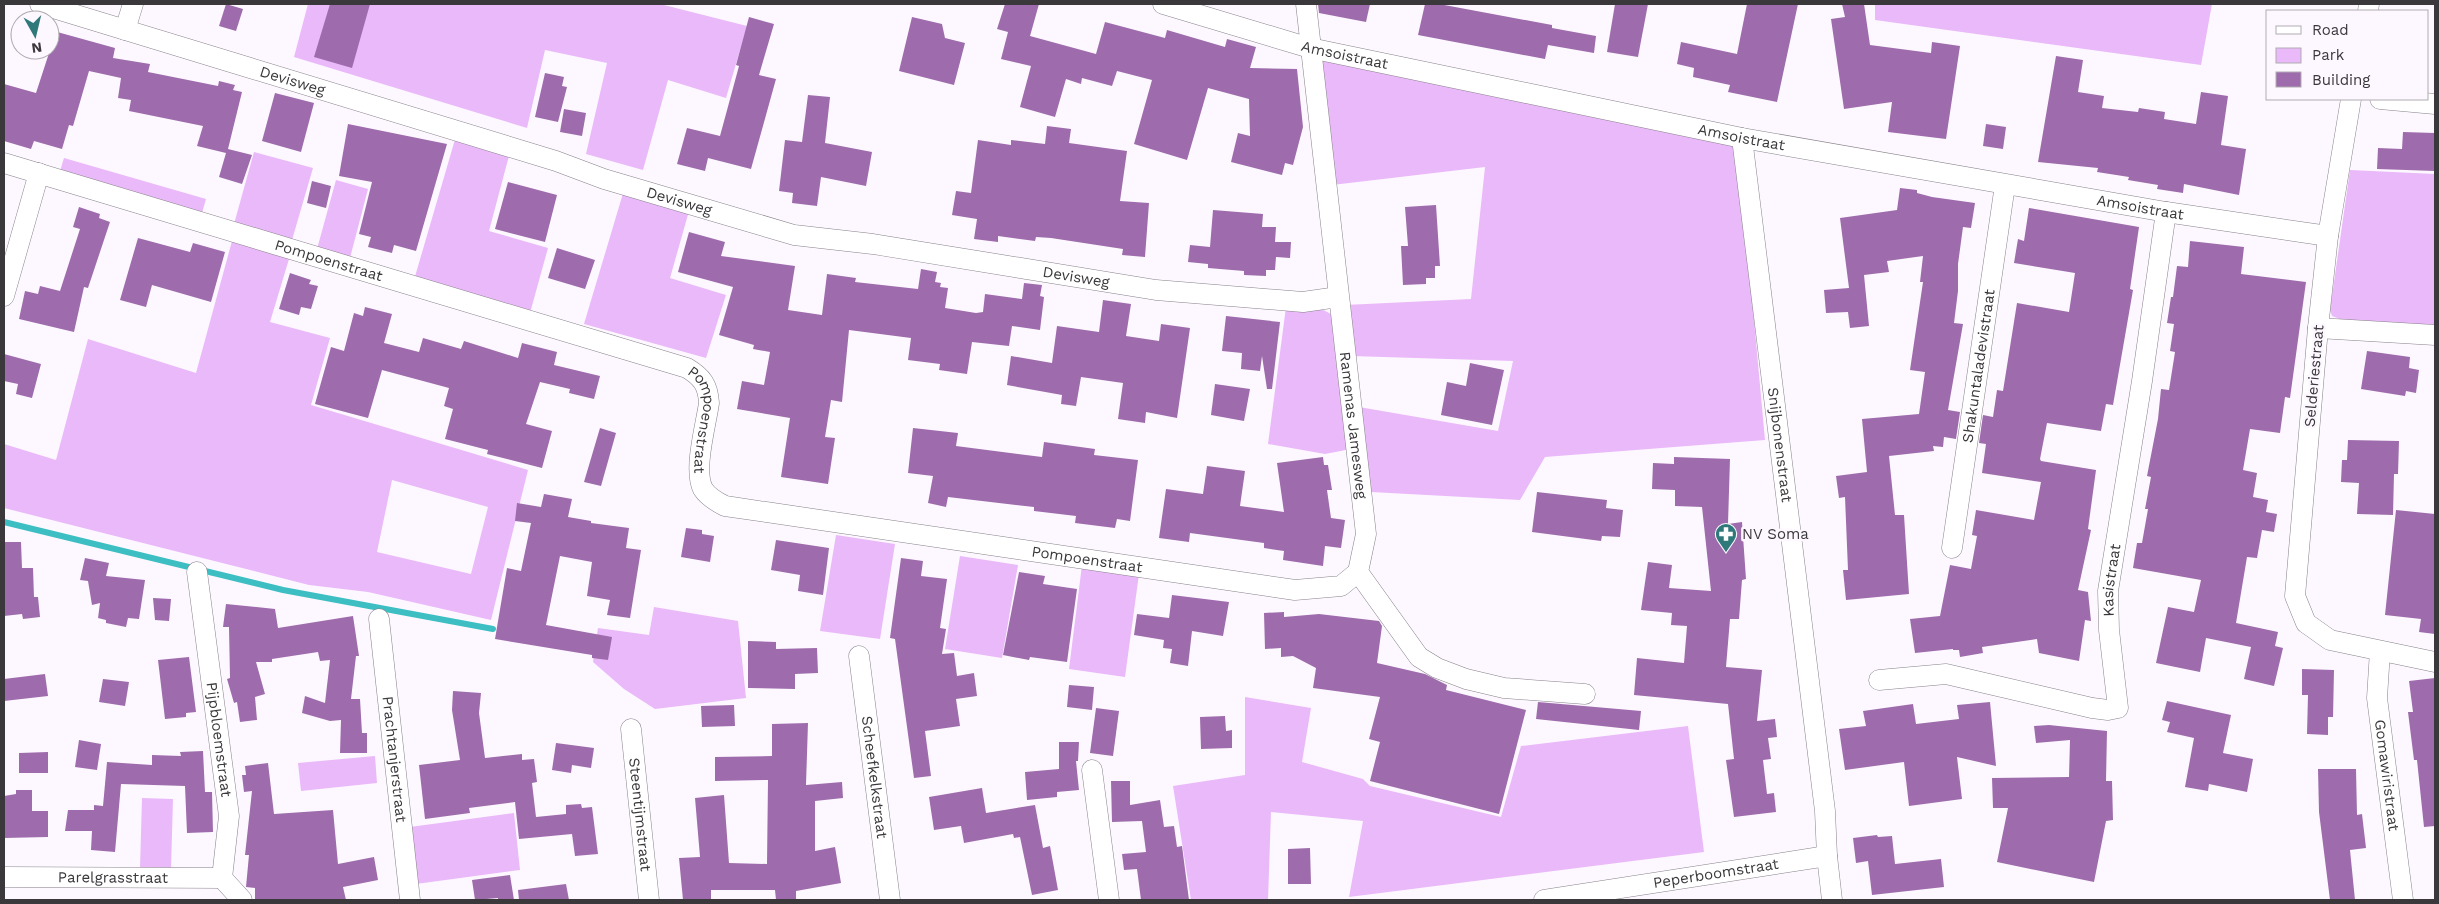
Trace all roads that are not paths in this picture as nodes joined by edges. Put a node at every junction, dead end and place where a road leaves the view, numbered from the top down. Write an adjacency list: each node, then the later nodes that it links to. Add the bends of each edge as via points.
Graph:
1 (40, 4): 5 (street, Devisweg)
2 (133, 4): 5 (street)
3 (1163, 4): 6 (street, Amsoistraat)
4 (1306, 4): 6 (street, Ramenas Jamesweg)
5 (125, 30): 17 (street, Devisweg, via 794,235 873,244 1156,290 1303,302)
6 (1310, 48): 10 (street, Amsoistraat); 17 (street, Ramenas Jamesweg)
7 (2352, 100): 15 (street, Selderiestraat)
8 (2391, 100): 9 (street)
9 (2435, 104)
10 (1742, 138): 13 (street, Amsoistraat); 31 (street, Snijbonenstraat, via 1825,810)
11 (4, 163): 12 (street, Pompoenstraat)
12 (40, 173): 16 (street); 22 (street, Pompoenstraat, via 687,368 700,376 708,392 698,476 704,490 725,506 1295,590 1341,586)
13 (2005, 185): 14 (street, Amsoistraat); 20 (street, Shakuntaladevistraat)
14 (2166, 212): 15 (street, Amsoistraat); 27 (street, Kasistraat, via 2108,591 2118,708 2092,708 1946,674)
15 (2328, 236): 18 (street, Selderiestraat)
16 (4, 296)
17 (1338, 298): 22 (street, Ramenas Jamesweg, via 1366,534)
18 (2318, 328): 19 (street); 24 (street, Selderiestraat, via 2295,596 2306,623 2330,640)
19 (2435, 335)
20 (1952, 548)
21 (197, 572): 33 (street, Pijpbloemstraat, via 229,816)
22 (1358, 572): 28 (street, via 1419,657 1437,668 1504,688)
23 (379, 619): 36 (street, Prachtanjerstraat)
24 (2380, 651): 26 (street); 42 (street, Gomawiristraat, via 2377,698)
25 (858, 656): 38 (street, Scheefkelkstraat)
26 (2435, 662)
27 (1880, 680)
28 (1585, 694)
29 (631, 730): 37 (street, Steentijmstraat)
30 (1092, 770): 39 (street)
31 (1826, 856): 34 (street, Peperboomstraat); 41 (street, Snijbonenstraat)
32 (4, 877): 33 (street, Parelgrasstraat)
33 (222, 878): 35 (street)
34 (1589, 898): 40 (street, Peperboomstraat)
35 (242, 900)
36 (410, 900)
37 (649, 900)
38 (890, 900)
39 (1108, 900)
40 (1544, 900)
41 (1832, 900)
42 (2403, 900)

